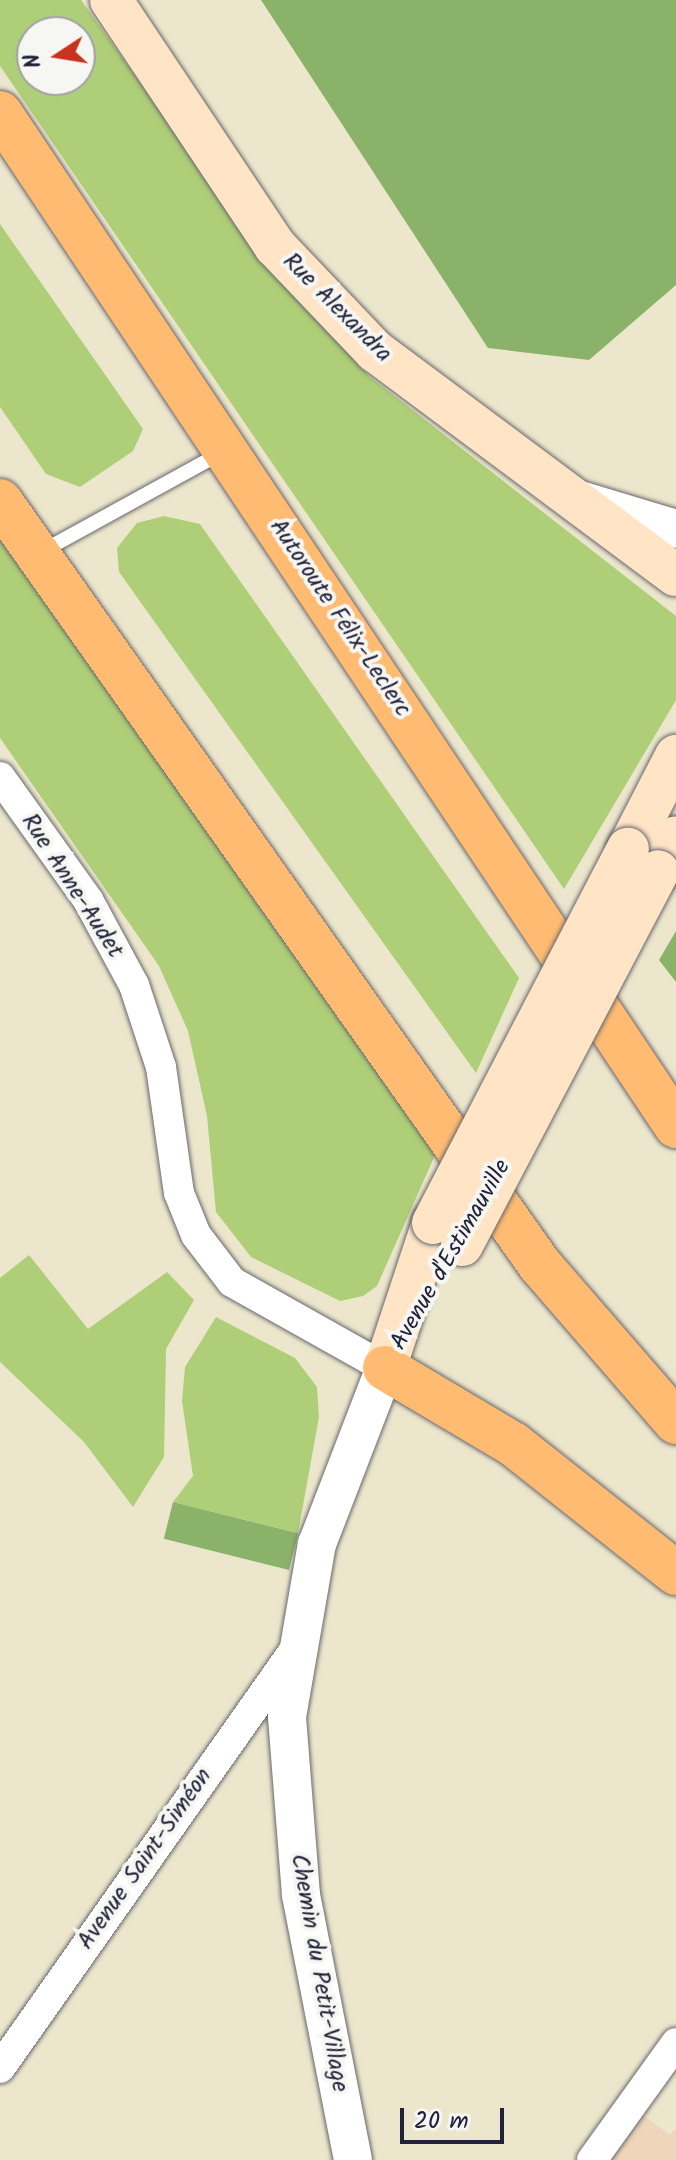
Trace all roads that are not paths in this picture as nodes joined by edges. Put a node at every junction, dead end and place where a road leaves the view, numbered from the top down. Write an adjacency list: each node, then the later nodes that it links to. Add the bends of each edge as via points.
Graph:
1 (111, 0): 5 (main road, Rue Alexandra, via 275,246 375,351)
2 (0, 113): 3 (highway, Autoroute Félix-Leclerc)
3 (227, 450): 7 (lane); 12 (highway, Autoroute Félix-Leclerc)
4 (0, 501): 7 (highway)
5 (583, 501): 6 (street); 8 (main road, Rue Alexandra)
6 (676, 529)
7 (35, 555): 14 (highway, via 540,1265)
8 (676, 575)
9 (676, 756): 11 (main road, Avenue d'Estimauville)
10 (0, 777): 13 (street, Rue Anne-Audet, via 88,900 134,985 161,1067 179,1193 196,1235 232,1282)
11 (654, 852): 13 (main road, Avenue d'Estimauville, bridge, via 448,1234)
12 (676, 1126)
13 (385, 1368): 15 (highway, via 513,1444); 16 (street, Chemin du Petit-Village, via 317,1544)
14 (676, 1422)
15 (676, 1573)
16 (293, 1652): 18 (street, Avenue Saint-Siméon); 19 (street, Chemin du Petit-Village, via 287,1717 301,1895)
17 (676, 2043): 20 (street)
18 (0, 2068)
19 (353, 2160)
20 (592, 2160)

